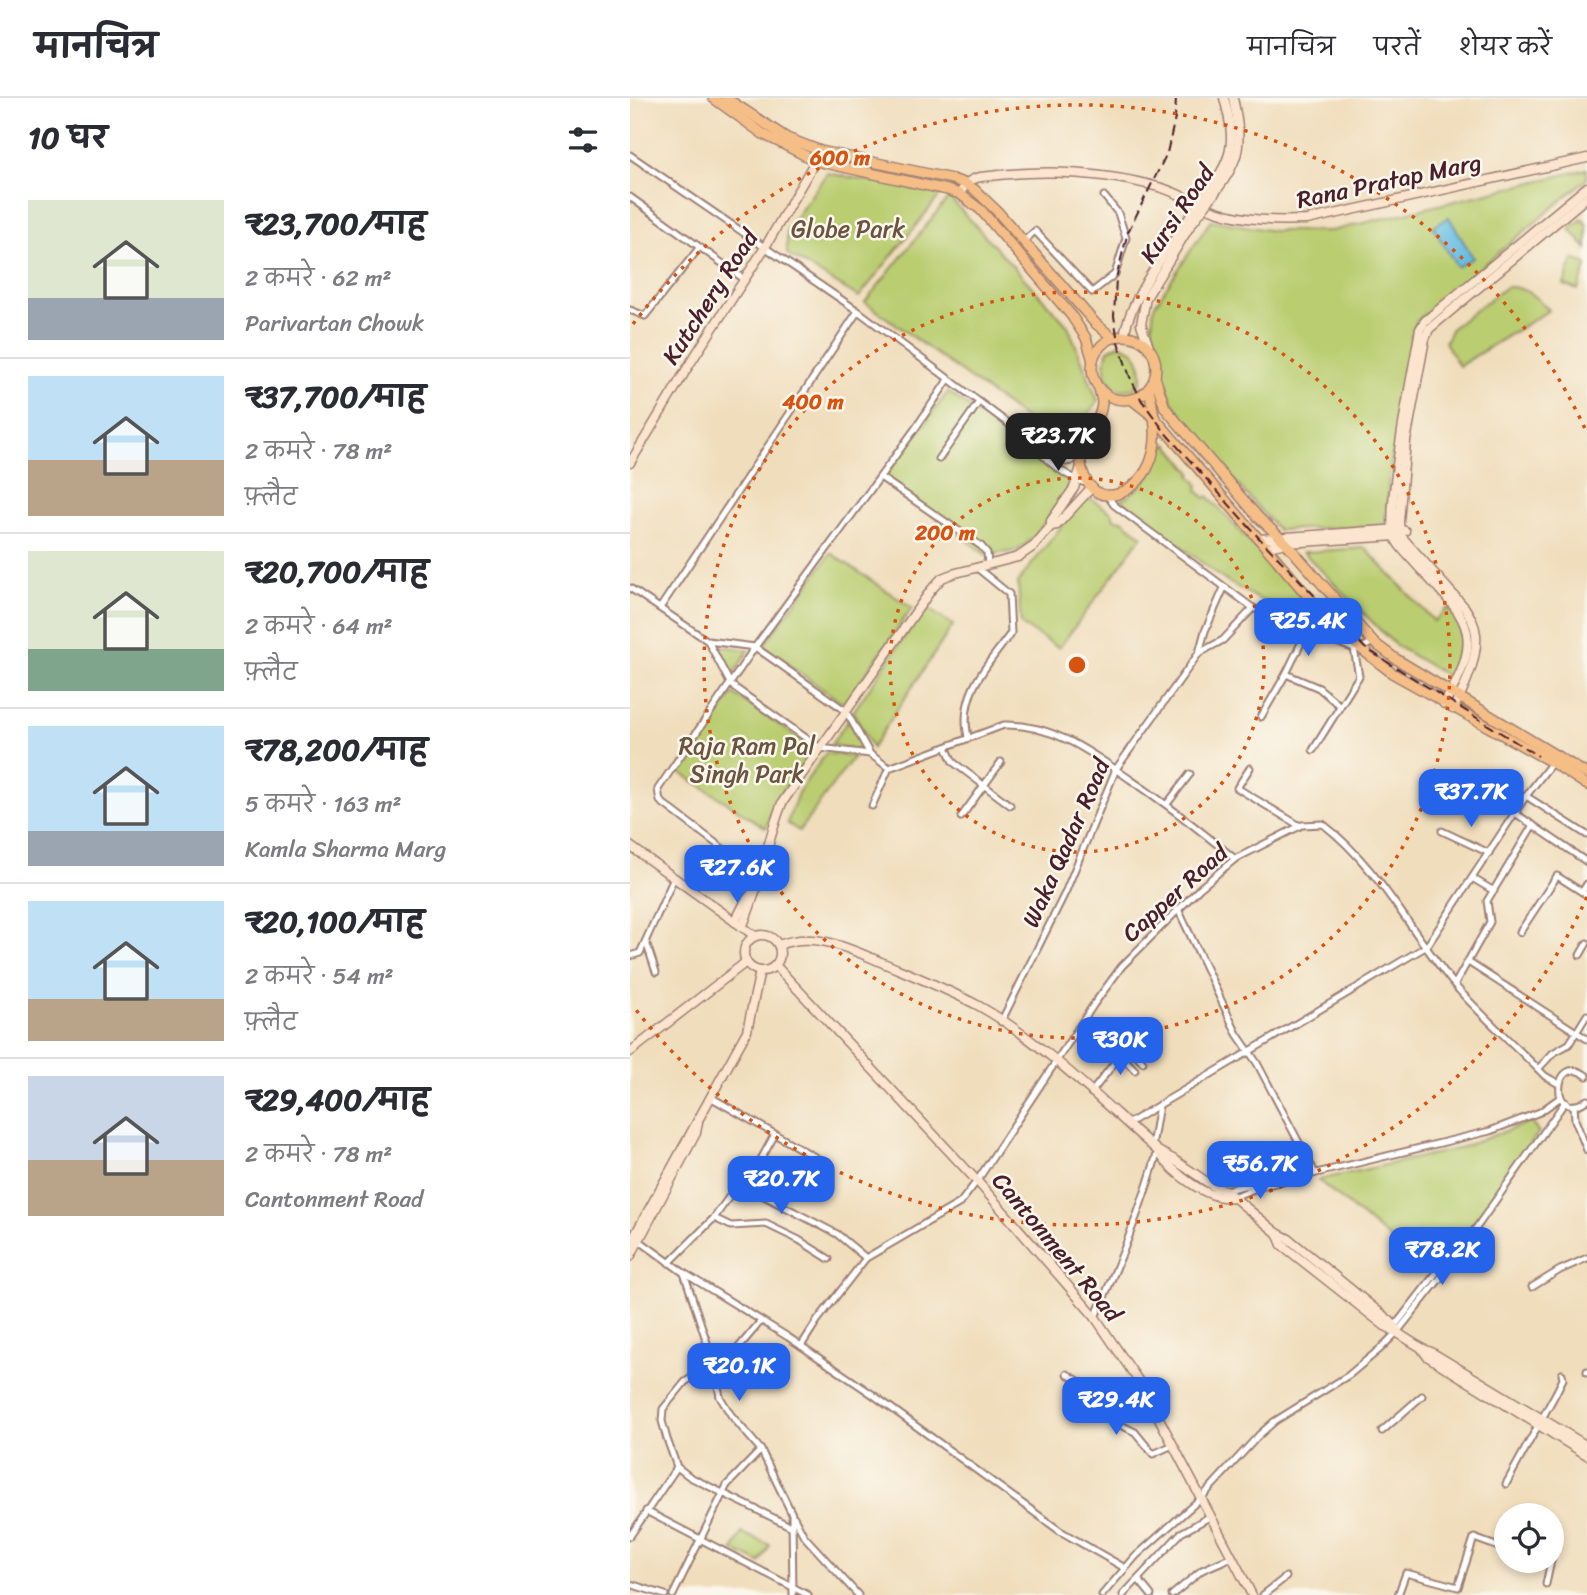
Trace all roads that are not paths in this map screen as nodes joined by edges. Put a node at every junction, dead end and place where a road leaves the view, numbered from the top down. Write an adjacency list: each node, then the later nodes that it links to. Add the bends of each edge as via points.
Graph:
1 (1224, 98): 14 (street, Kursi Road, via 1231,125 1229,159)
2 (1233, 98): 14 (street, Kursi Road, via 1240,135 1237,160)
3 (720, 99): 4 (main road, via 787,138); 7 (main road, via 763,134)
4 (821, 151): 7 (street, Kutchery Road); 8 (main road)
5 (630, 155): 18 (street)
6 (1587, 158): 8 (street, Rana Pratap Marg, via 1307,220 1219,213 1164,189 1079,173 1008,173 972,178)
7 (816, 161): 10 (main road); 18 (street, Kutchery Road)
8 (965, 184): 10 (street); 16 (main road, via 988,201)
9 (1587, 187): 44 (street, via 1420,329 1398,443 1392,514)
10 (960, 194): 24 (main road, via 981,210 1071,315 1086,338)
11 (1104, 196): 16 (street, via 1118,213 1125,238 1115,274 1092,292 1035,232)
12 (630, 197): 17 (street)
13 (1587, 197): 44 (street, via 1429,329 1406,441)
14 (1206, 200): 15 (street, Kursi Road, bridge)
15 (1188, 223): 22 (street, Kursi Road, via 1144,288); 23 (street, Kursi Road, via 1142,308 1141,324)
16 (1024, 241): 22 (main road, via 1096,323)
17 (699, 248): 19 (street); 20 (street, via 645,316)
18 (764, 249): 19 (street, Kutchery Road); 21 (street)
19 (744, 279): 37 (street, Kutchery Road)
20 (630, 310)
21 (858, 311): 26 (street); 53 (street)
22 (1119, 337): 23 (main road, via 1134,338); 24 (main road, via 1104,343)
23 (1150, 350): 25 (main road)
24 (1093, 361): 27 (main road)
25 (1154, 377): 28 (main road); 45 (main road, via 1165,408)
26 (948, 380): 30 (street); 39 (street)
27 (1099, 388): 29 (main road, via 1113,398); 35 (main road, via 1098,418)
28 (1149, 388): 29 (main road); 31 (main road)
29 (1131, 399): 31 (main road)
30 (979, 402): 34 (street); 36 (street)
31 (1154, 417): 32 (main road); 33 (main road)
32 (1170, 437): 33 (main road); 46 (main road)
33 (1155, 441): 42 (main road, via 1140,481 1122,494)
34 (1033, 442): 35 (street, via 1066,462); 40 (street, via 1037,451)
35 (1081, 452): 38 (main road)
36 (939, 459)
37 (630, 463)
38 (1081, 467): 40 (street); 41 (main road)
39 (880, 477): 49 (street, via 981,546); 58 (street)
40 (1077, 481): 41 (street); 43 (street)
41 (1091, 485): 42 (main road); 43 (street, via 1057,525)
42 (1107, 495): 52 (street)
43 (1051, 526): 49 (street, via 1018,557)
44 (1396, 532): 45 (street); 47 (street); 63 (street, via 1400,546 1460,613 1468,631)
45 (1277, 536): 46 (street); 47 (main road)
46 (1259, 539): 48 (main road)
47 (1286, 543): 48 (street); 57 (main road)
48 (1268, 547): 59 (main road)
49 (988, 565): 50 (street)
50 (976, 567): 67 (street, via 942,578); 69 (street, via 1009,594 1012,624 1011,633 972,688 966,707)
51 (630, 588): 53 (street)
52 (1224, 588): 54 (street); 60 (street, Waka Qadar Road)
53 (660, 608): 56 (street)
54 (1253, 608): 55 (street); 60 (street, Waka Qadar Road, via 1223,640)
55 (1307, 631): 59 (street); 61 (street)
56 (708, 641): 58 (street); 62 (street)
57 (1373, 642): 59 (street); 63 (main road)
58 (755, 647): 62 (street); 67 (street)
59 (1357, 649): 64 (main road); 65 (street, via 1359,676)
60 (1199, 653): 78 (street, Waka Qadar Road)
61 (1286, 674): 65 (street, via 1320,688); 68 (street)
62 (731, 685): 71 (street); 97 (street, via 658,789 660,800)
63 (1456, 694): 64 (street); 66 (street); 74 (main road)
64 (1444, 704): 66 (main road)
65 (1340, 705): 72 (street)
66 (1453, 709): 74 (main road)
67 (846, 711): 71 (street); 73 (street)
68 (1261, 717)
69 (968, 737): 70 (street); 78 (street, via 1004,725 1044,730 1081,746)
70 (946, 747): 76 (street); 82 (street, via 953,762)
71 (820, 748): 73 (street); 97 (street, via 782,803)
72 (1313, 750)
73 (870, 754): 76 (street)
74 (1555, 759): 80 (main road); 81 (main road); 83 (street)
75 (1002, 762): 82 (street)
76 (889, 768): 86 (street)
77 (1250, 768): 90 (street, via 1237,788)
78 (1116, 769): 84 (street); 120 (street, Waka Qadar Road, via 1065,893)
79 (1190, 774): 84 (street)
80 (1587, 774)
81 (1587, 785)
82 (984, 786): 85 (street); 88 (street)
83 (1526, 796): 87 (street); 92 (street)
84 (1167, 804): 95 (street)
85 (1010, 805)
86 (872, 806)
87 (1515, 813): 89 (street); 94 (street)
88 (961, 817)
89 (1533, 825): 96 (street); 101 (street)
90 (1300, 827): 95 (street, Capper Road); 110 (street, via 1323,824 1336,834 1393,898)
91 (1442, 831): 94 (street)
92 (1587, 835)
93 (630, 846): 98 (street)
94 (1489, 853): 99 (street)
95 (1235, 859): 103 (street, Capper Road)
96 (1587, 862)
97 (759, 876): 104 (street, via 754,901)
98 (674, 878): 104 (street); 107 (street)
99 (1472, 878): 101 (street); 110 (street)
100 (1587, 884): 102 (street)
101 (1494, 891): 114 (street, via 1487,901 1490,922)
102 (1585, 894): 105 (street, via 1557,876)
103 (1178, 909): 127 (street); 129 (street, Capper Road, via 1122,966)
104 (738, 925): 106 (street)
105 (1520, 932)
106 (755, 936): 109 (street, via 768,936); 113 (street, via 745,946)
107 (646, 942): 112 (street, via 640,953); 117 (street)
108 (1587, 943): 111 (street)
109 (779, 945): 115 (street); 120 (street, via 794,939 851,949 970,1002)
110 (1427, 946): 118 (street); 127 (street)
111 (1580, 955)
112 (630, 956)
113 (746, 962): 116 (street); 126 (street)
114 (1468, 962): 118 (street); 121 (street)
115 (775, 965): 116 (street); 147 (street, Cantonment Road)
116 (760, 971): 136 (street, via 747,1031)
117 (656, 972)
118 (1455, 984): 131 (street)
119 (1587, 1015): 121 (street)
120 (1001, 1021): 129 (street)
121 (1576, 1032): 123 (street); 131 (street, via 1569,1044)
122 (1117, 1033): 125 (street)
123 (1587, 1039)
124 (1108, 1044): 128 (street)
125 (1128, 1045): 128 (street); 130 (street)
126 (630, 1052)
127 (1250, 1053): 139 (street); 146 (street)
128 (1120, 1055): 132 (street); 135 (street)
129 (1056, 1062): 135 (street); 147 (street, Capper Road)
130 (1143, 1062)
131 (1538, 1069): 134 (street)
132 (1135, 1070)
133 (1586, 1074): 134 (street, via 1567,1073)
134 (1559, 1084): 137 (street)
135 (1091, 1093): 141 (street)
136 (712, 1098): 142 (street); 153 (street)
137 (1563, 1099): 140 (street); 146 (street, via 1490,1131); 163 (street, via 1474,1231 1462,1240)
138 (1587, 1100): 140 (street)
139 (1159, 1105): 141 (street); 143 (street)
140 (1574, 1105): 144 (street)
141 (1127, 1124): 143 (street)
142 (775, 1134): 145 (street); 148 (street, via 760,1163)
143 (1155, 1149): 150 (street); 151 (street, via 1186,1180 1215,1197); 161 (street, via 1146,1191)
144 (1587, 1150)
145 (827, 1164)
146 (1315, 1173): 149 (street)
147 (977, 1181): 155 (street, Capper Road, via 960,1203); 161 (street, Cantonment Road)
148 (739, 1183): 152 (street); 155 (street, via 834,1232)
149 (1263, 1186): 150 (street); 151 (street)
150 (1225, 1190): 151 (street)
151 (1232, 1197): 163 (street, via 1277,1233 1282,1245 1385,1326)
152 (714, 1218): 157 (street, via 731,1226 766,1224); 158 (street)
153 (635, 1240): 154 (street); 158 (street)
154 (630, 1257)
155 (866, 1258): 164 (street)
156 (1587, 1258): 160 (street)
157 (829, 1259)
158 (669, 1263): 159 (street)
159 (684, 1273): 162 (street); 165 (street)
160 (1532, 1287)
161 (1095, 1317): 171 (street, Cantonment Road, via 1142,1386)
162 (761, 1321): 164 (street); 165 (street, via 739,1347)
163 (1396, 1329): 169 (street); 177 (street, via 1349,1375 1275,1421)
164 (801, 1346): 186 (street, via 1060,1531)
165 (714, 1364): 172 (street, via 720,1397); 174 (street, via 685,1382 663,1409 662,1421)
166 (1067, 1374): 171 (street, via 1087,1386 1119,1424 1135,1432 1153,1454)
167 (1562, 1374): 169 (street)
168 (1422, 1396): 170 (street)
169 (1541, 1423): 173 (street); 175 (street)
170 (1382, 1431)
171 (1173, 1445): 177 (street, Cantonment Road)
172 (761, 1450): 176 (street); 179 (street)
173 (1587, 1451)
174 (677, 1467): 176 (street); 178 (street)
175 (1506, 1484)
176 (723, 1493): 181 (street); 183 (street)
177 (1201, 1498): 180 (street, Cantonment Road); 186 (street)
178 (646, 1511): 182 (street); 183 (street)
179 (792, 1514): 181 (street); 196 (street, via 804,1536)
180 (1211, 1516): 185 (street, Cantonment Road); 189 (street, via 1181,1534)
181 (793, 1527): 192 (street)
182 (630, 1536)
183 (700, 1540): 192 (street); 194 (street)
184 (1494, 1545): 203 (street, via 1474,1538 1458,1587 1406,1573)
185 (1232, 1557): 200 (street, via 1202,1570); 201 (street, Cantonment Road)
186 (1125, 1569): 197 (street)
187 (1549, 1573): 191 (street)
188 (1286, 1577): 202 (street)
189 (1138, 1579): 198 (street); 199 (street)
190 (630, 1584): 193 (street)
191 (1546, 1584)
192 (793, 1592): 195 (street)
193 (665, 1595)
194 (673, 1595)
195 (808, 1595)
196 (858, 1595)
197 (1102, 1595)
198 (1123, 1595)
199 (1152, 1595)
200 (1172, 1595)
201 (1252, 1595)
202 (1263, 1595)
203 (1398, 1595)

